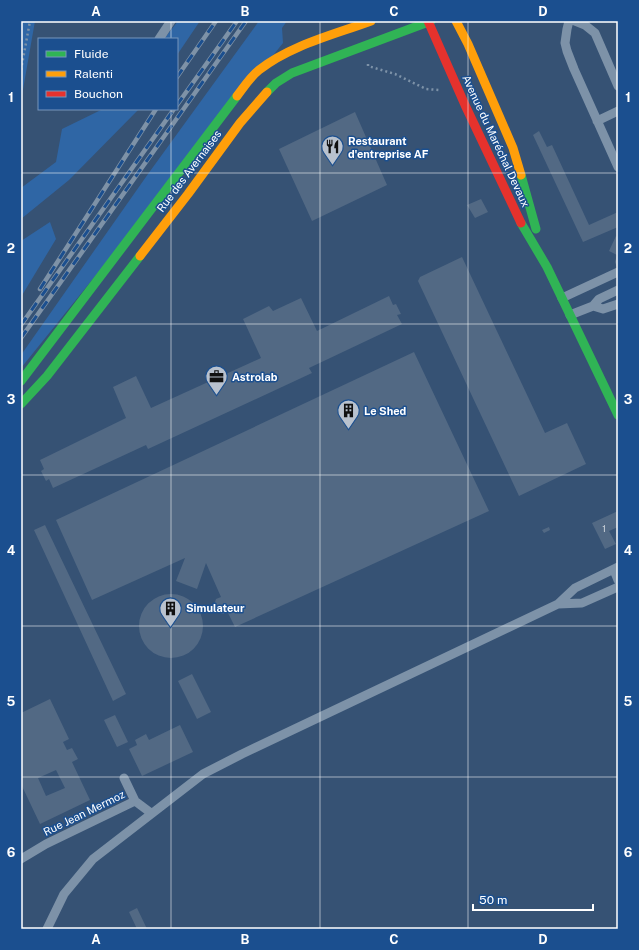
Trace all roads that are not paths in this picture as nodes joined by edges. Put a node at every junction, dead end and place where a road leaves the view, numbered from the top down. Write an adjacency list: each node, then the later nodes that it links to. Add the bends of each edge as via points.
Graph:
1 (172, 21): 7 (lane)
2 (371, 21): 21 (main road, Rue des Avernaises, via 298,48 259,70)
3 (429, 21): 12 (main road, Avenue du Maréchal Devaux, via 465,105); 20 (main road, Rue des Avernaises, via 292,73 276,83 240,123)
4 (456, 21): 12 (main road, Avenue du Maréchal Devaux, via 508,136)
5 (570, 21): 10 (lane, via 565,43 567,51)
6 (576, 21): 8 (lane, via 595,33)
7 (160, 38)
8 (618, 86)
9 (618, 111): 10 (lane)
10 (597, 121): 11 (lane)
11 (618, 167)
12 (509, 173): 13 (main road, Avenue du Maréchal Devaux); 13 (main road, Avenue du Maréchal Devaux, via 519,219)
13 (547, 267): 16 (main road, Avenue du Maréchal Devaux)
14 (618, 272): 16 (lane)
15 (618, 290): 18 (lane, via 599,299)
16 (562, 298): 19 (main road, Avenue du Maréchal Devaux)
17 (618, 304): 18 (lane, via 603,309)
18 (593, 306): 19 (lane)
19 (570, 315): 24 (main road, Avenue du Maréchal Devaux)
20 (46, 377): 22 (main road, Rue des Avernaises); 23 (lane)
21 (21, 380)
22 (21, 404)
23 (21, 412)
24 (618, 415)
25 (616, 569): 26 (lane); 28 (lane, via 575,588)
26 (618, 580)
27 (618, 587): 28 (lane, via 582,603)
28 (558, 604): 31 (lane, via 202,774)
29 (124, 778): 30 (lane, Rue Jean Mermoz)
30 (135, 801): 31 (lane); 32 (lane, Rue Jean Mermoz)
31 (151, 813): 33 (lane, via 93,859 64,894)
32 (21, 858)
33 (47, 929)

